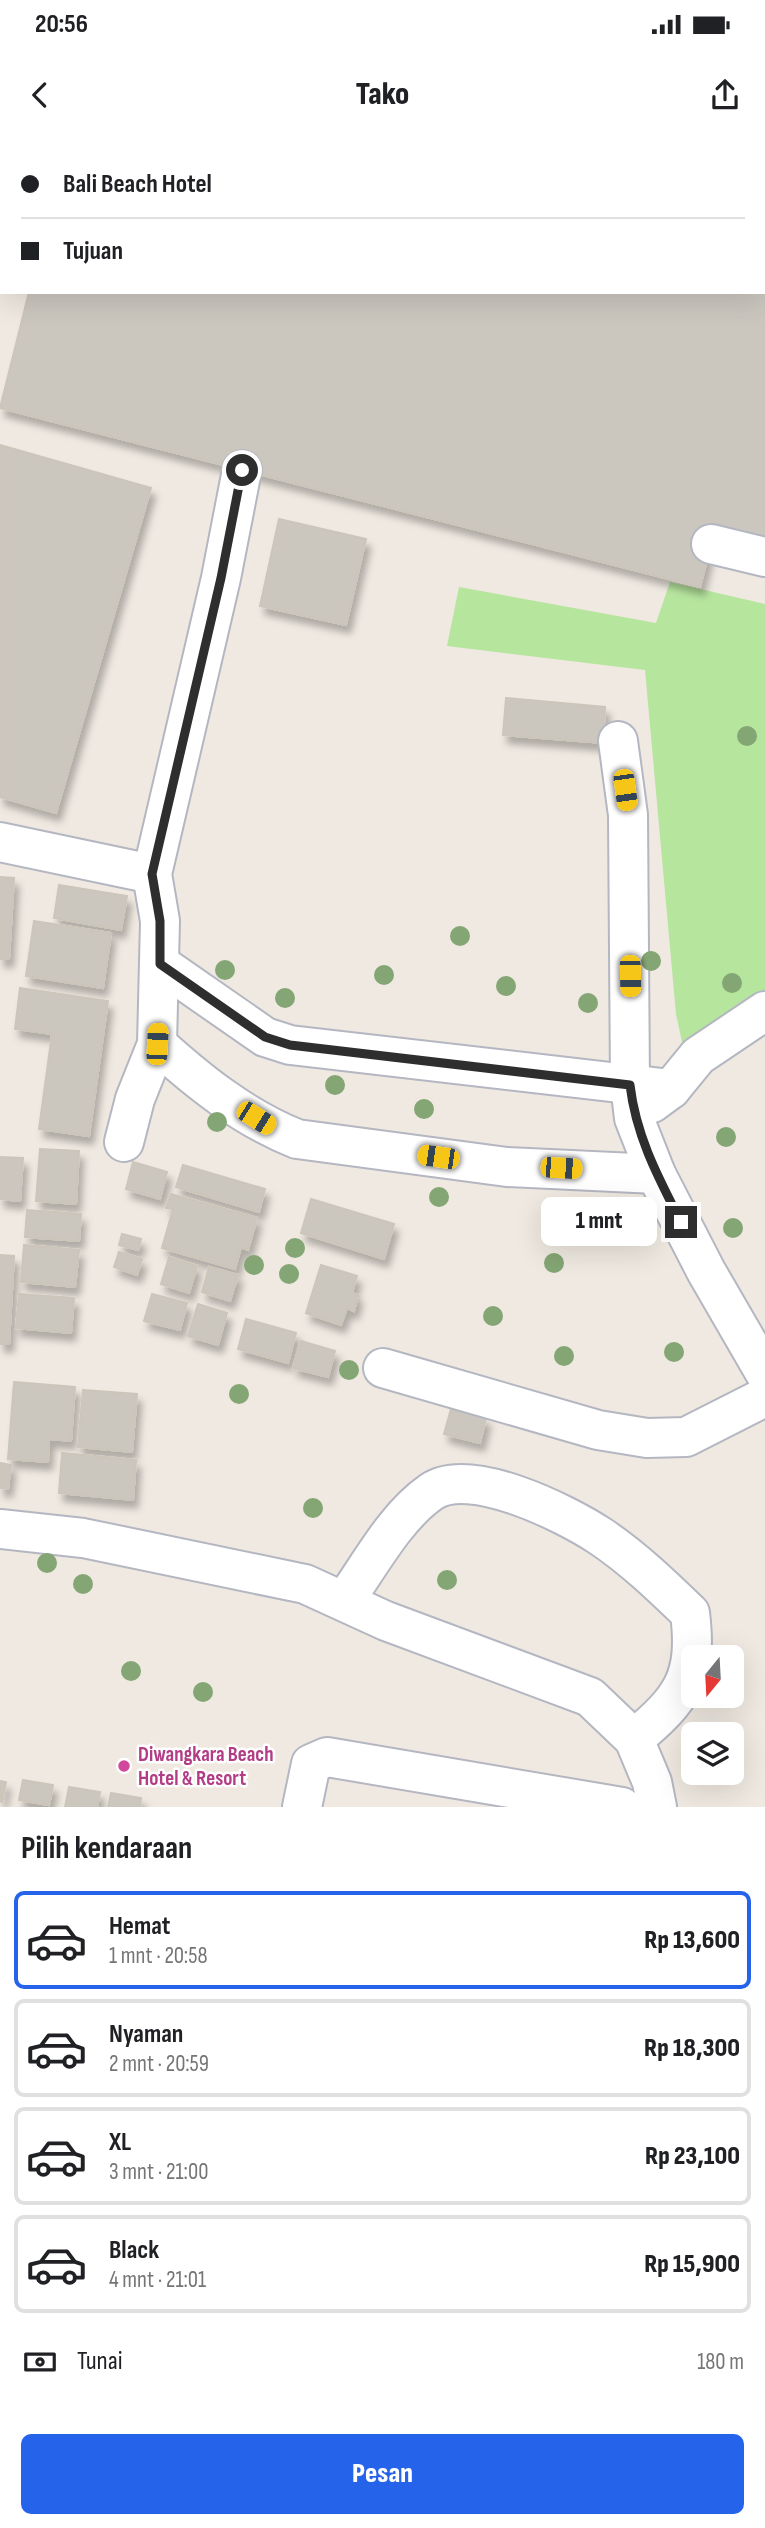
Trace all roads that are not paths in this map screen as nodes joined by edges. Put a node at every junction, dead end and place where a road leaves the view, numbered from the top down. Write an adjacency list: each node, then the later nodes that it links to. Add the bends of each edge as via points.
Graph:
1 (242, 470): 6 (lane)
2 (711, 544): 3 (lane)
3 (765, 557)
4 (618, 741): 10 (lane, via 628,815)
5 (0, 842): 6 (lane)
6 (152, 874): 7 (lane, via 160,921)
7 (160, 964): 9 (lane); 10 (lane, via 256,1032 290,1045)
8 (765, 1011): 10 (lane, via 698,1056 671,1089)
9 (157, 1044): 11 (lane); 12 (lane, via 200,1083 274,1130 297,1139 506,1167)
10 (632, 1101): 12 (lane)
11 (124, 1142)
12 (656, 1174): 14 (lane)
13 (383, 1368): 15 (lane, via 598,1430 647,1438 686,1437)
14 (765, 1373)
15 (765, 1397)
16 (0, 1529): 17 (lane, via 122,1546 304,1584)
17 (345, 1600): 18 (lane, via 590,1698); 18 (lane, via 407,1514 442,1486 453,1482 494,1488 551,1510 600,1536 690,1613 689,1672 680,1696)
18 (634, 1739): 21 (lane)
19 (302, 1807): 20 (lane, via 311,1764 327,1757)
20 (622, 1807)
21 (657, 1807)

